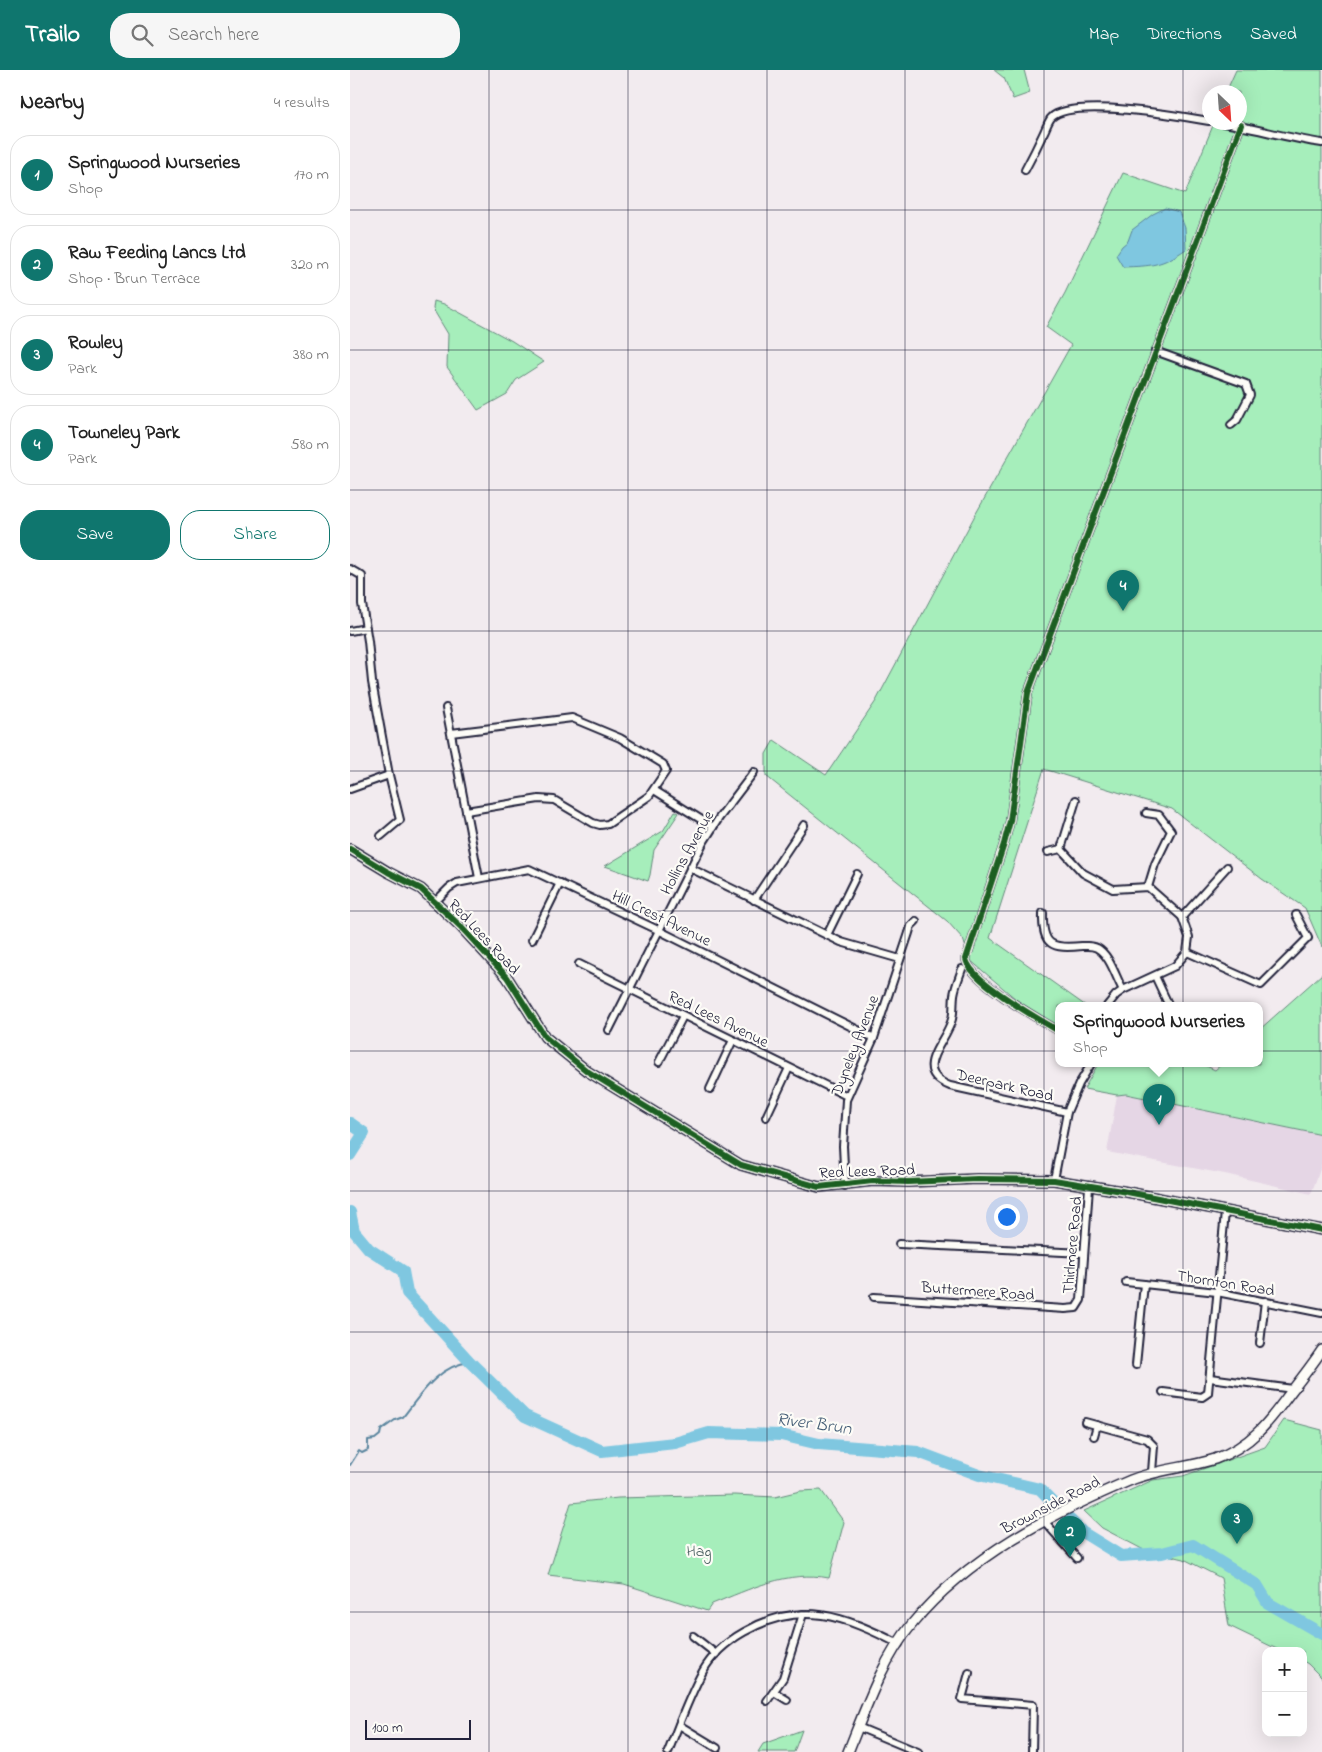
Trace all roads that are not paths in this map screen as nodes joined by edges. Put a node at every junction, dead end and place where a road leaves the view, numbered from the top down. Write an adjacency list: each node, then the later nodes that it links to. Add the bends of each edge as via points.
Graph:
1 (1202, 120): 5 (street, via 1144,111 1066,110 1051,118)
2 (1247, 127): 4 (street)
3 (1239, 130): 6 (street)
4 (1322, 143)
5 (1025, 170)
6 (1156, 351): 7 (street, via 1246,384 1250,394 1237,420); 51 (street, via 1028,693 1010,821 966,959 972,970 995,990)
7 (1231, 424)
8 (350, 569): 9 (street, via 362,576)
9 (366, 628): 10 (street); 14 (street)
10 (350, 631)
11 (446, 708): 12 (street)
12 (451, 733): 16 (street, via 572,718 620,738 664,764 666,771); 18 (street)
13 (754, 772): 21 (street, Hollins Avenue)
14 (389, 775): 15 (street); 22 (street, via 400,820)
15 (350, 789)
16 (654, 790): 18 (street, via 608,824 600,825 548,798); 21 (street)
17 (1076, 800): 24 (street)
18 (466, 811): 29 (street)
19 (1146, 813): 31 (street, via 1159,815 1171,831)
20 (804, 825): 32 (street)
21 (713, 827): 27 (street, Hollins Avenue)
22 (381, 836)
23 (350, 849): 33 (street, Red Lees Road, via 421,889)
24 (1061, 849): 25 (street); 31 (street, via 1083,873 1113,889)
25 (1048, 852)
26 (1227, 867): 36 (street)
27 (690, 868): 32 (street); 38 (street, Hollins Avenue)
28 (857, 874): 39 (street)
29 (478, 878): 30 (street, Hill Crest Avenue, via 530,869); 33 (street, Hill Crest Avenue, via 457,883)
30 (560, 883): 38 (street, Hill Crest Avenue); 40 (street)
31 (1148, 887): 36 (street)
32 (754, 900): 39 (street)
33 (434, 902): 63 (street, Red Lees Road, via 508,977 545,1037 587,1071 740,1165 819,1187)
34 (1043, 913): 47 (street, via 1043,928 1049,942 1060,948 1093,946 1100,949)
35 (1296, 915): 41 (street, via 1308,938 1261,985)
36 (1182, 917): 41 (street, via 1189,937)
37 (916, 921): 42 (street, Dyneley Avenue)
38 (658, 930): 46 (street, Hollins Avenue); 53 (street, Hill Crest Avenue)
39 (826, 935): 42 (street)
40 (532, 940)
41 (1187, 952): 45 (street, via 1175,966)
42 (900, 959): 53 (street, Dyneley Avenue)
43 (579, 964): 46 (street, Red Lees Avenue)
44 (962, 969): 60 (street, Deerpark Road, via 954,994 952,1018 936,1048 933,1074 939,1082 950,1086)
45 (1155, 976): 47 (street); 49 (street)
46 (629, 989): 50 (street, Red Lees Avenue); 52 (street, Hollins Avenue)
47 (1123, 990): 48 (street)
48 (1110, 1002)
49 (1168, 1002)
50 (683, 1016): 54 (street, Red Lees Avenue); 55 (street)
51 (1055, 1029)
52 (609, 1030)
53 (874, 1038): 59 (street, Dyneley Avenue)
54 (733, 1040): 57 (street, Red Lees Avenue); 58 (street)
55 (659, 1062)
56 (1089, 1067): 60 (street)
57 (789, 1068): 59 (street, Red Lees Avenue); 61 (street)
58 (710, 1088)
59 (847, 1096): 63 (street, Dyneley Avenue, via 843,1146)
60 (1067, 1112): 62 (street)
61 (766, 1117)
62 (1054, 1180): 63 (street, Red Lees Road, via 873,1181); 64 (street, Red Lees Road)
63 (845, 1186)
64 (1089, 1187): 65 (street, Red Lees Road); 68 (street, Thirlmere Road)
65 (1224, 1212): 66 (street, Red Lees Road); 71 (street)
66 (1322, 1230)
67 (899, 1244): 68 (street)
68 (1084, 1254): 74 (street, Thirlmere Road)
69 (1126, 1282): 70 (street, Thornton Road)
70 (1144, 1284): 71 (street, Thornton Road); 78 (street)
71 (1217, 1292): 73 (street, Thornton Road); 79 (street)
72 (874, 1297): 74 (street, Buttermere Road, via 1065,1309)
73 (1265, 1301): 75 (street, Thornton Road); 76 (street)
74 (1079, 1305)
75 (1322, 1313)
76 (1260, 1343)
77 (1321, 1352): 80 (street, Brownside Road)
78 (1136, 1365)
79 (1210, 1378): 80 (street); 81 (street, via 1208,1393 1202,1397)
80 (1293, 1389): 85 (street, Brownside Road, via 1265,1426 1235,1450 1215,1459)
81 (1163, 1392)
82 (1085, 1422): 83 (street)
83 (1097, 1425): 84 (street); 85 (street, via 1152,1443)
84 (1094, 1436)
85 (1152, 1472): 86 (street, Brownside Road)
86 (1044, 1521): 87 (street); 90 (street, Brownside Road, via 1003,1544 974,1566 927,1608)
87 (1077, 1558)
88 (803, 1614): 90 (street, via 816,1613 845,1620); 91 (street, via 774,1618 755,1626); 93 (street, via 783,1678)
89 (693, 1636): 91 (street)
90 (899, 1644): 97 (street, Brownside Road, via 883,1669)
91 (716, 1654): 96 (street, via 703,1670)
92 (968, 1673): 102 (street, via 962,1699 1033,1704)
93 (774, 1692): 94 (street); 95 (street)
94 (787, 1700)
95 (767, 1702)
96 (679, 1725): 98 (street); 99 (street)
97 (858, 1727): 100 (street, Brownside Road); 101 (street)
98 (717, 1748)
99 (668, 1752)
100 (848, 1752)
101 (918, 1752)
102 (1032, 1752)

